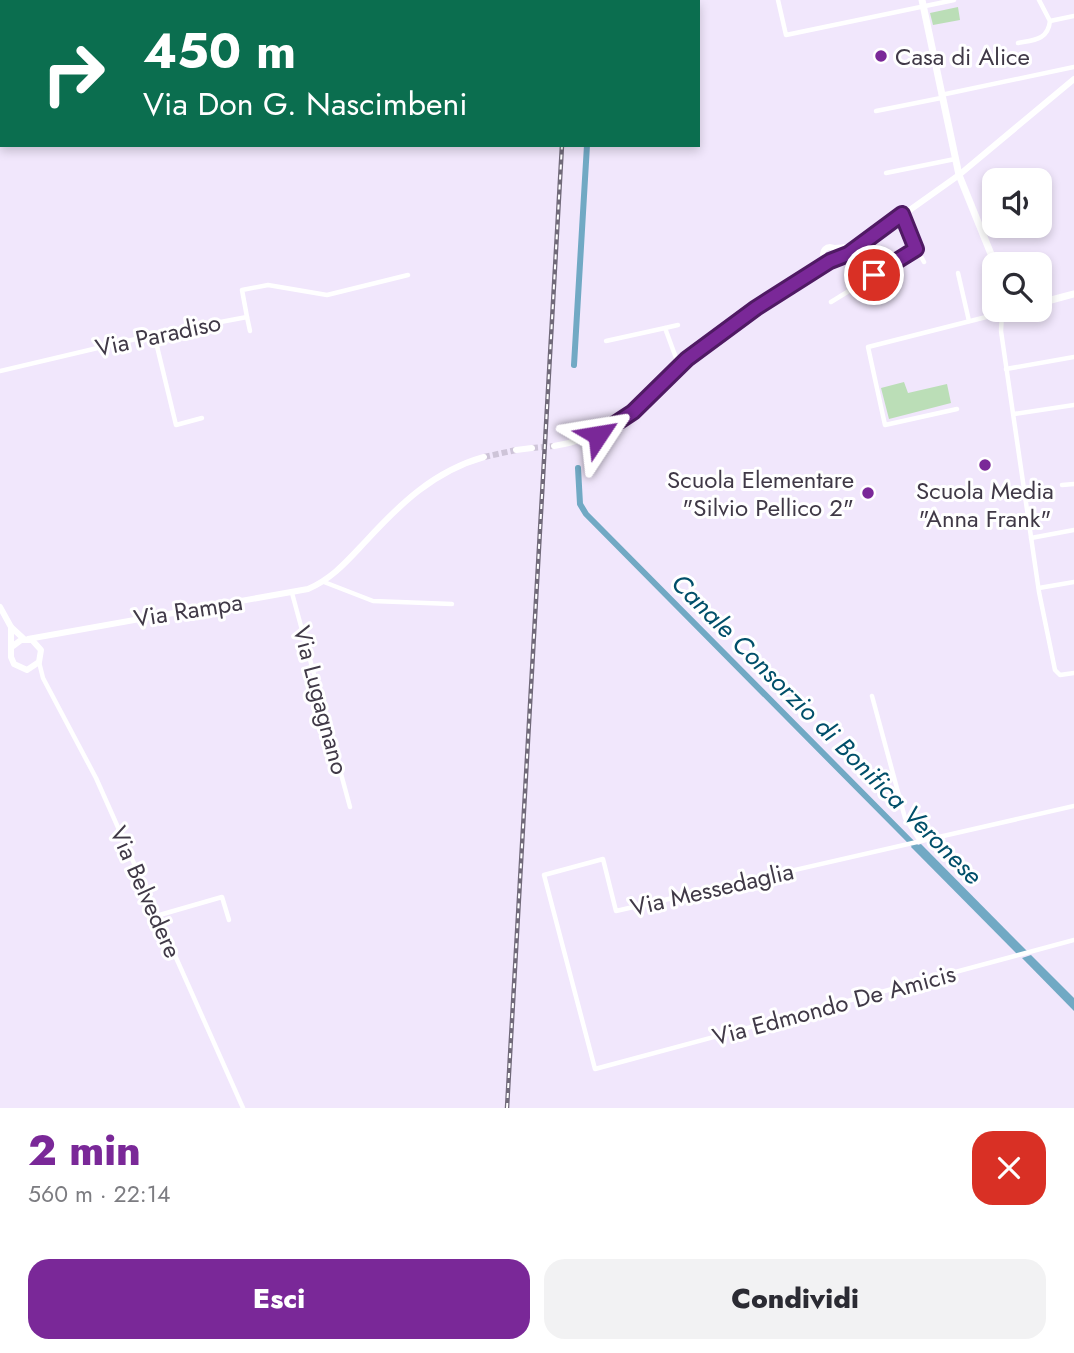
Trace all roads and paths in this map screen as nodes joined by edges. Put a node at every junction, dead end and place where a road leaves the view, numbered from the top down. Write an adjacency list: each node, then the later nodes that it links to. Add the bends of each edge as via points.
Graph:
1 (778, 0): 4 (street, via 786,35)
2 (954, 0): 4 (street)
3 (1039, 0): 6 (street)
4 (922, 3): 10 (main road)
5 (1074, 16): 6 (street)
6 (1050, 21): 7 (street, via 1042,38)
7 (1018, 43)
8 (1074, 67): 10 (street)
9 (1074, 79): 14 (street)
10 (941, 96): 11 (street); 12 (main road)
11 (876, 111)
12 (955, 159): 13 (street); 14 (main road)
13 (887, 173)
14 (959, 175): 15 (street); 19 (main road)
15 (902, 214): 16 (street); 18 (street)
16 (859, 246): 17 (street); 21 (street)
17 (835, 248): 20 (street, via 827,247); 21 (street)
18 (916, 249): 22 (street); 28 (street)
19 (990, 252)
20 (823, 256): 21 (street); 25 (street)
21 (833, 260): 25 (street)
22 (925, 262)
23 (958, 273): 31 (street)
24 (408, 275): 29 (street, Via Paradiso, via 327,295 268,285 242,290)
25 (807, 276): 39 (street)
26 (1074, 294): 27 (main road)
27 (1052, 300)
28 (831, 302)
29 (247, 317): 35 (street); 36 (street, Via Paradiso)
30 (982, 317): 31 (street)
31 (969, 321): 43 (street, via 871,345 867,351 885,425)
32 (1001, 322): 40 (street)
33 (678, 325): 34 (street)
34 (665, 328): 37 (street); 39 (street)
35 (250, 331)
36 (153, 334): 41 (street, Via Paradiso); 45 (street, via 176,425)
37 (606, 341)
38 (1074, 357): 40 (street)
39 (679, 366): 46 (street, via 615,426)
40 (1006, 369): 44 (street)
41 (0, 371)
42 (1074, 405): 44 (street)
43 (957, 409)
44 (1014, 414): 53 (street)
45 (202, 418)
46 (554, 446)
47 (532, 448): 48 (street)
48 (516, 450)
49 (484, 457): 54 (street, Via Rampa, via 456,466 426,484)
50 (1074, 484): 51 (street)
51 (1062, 485)
52 (1074, 530): 53 (street)
53 (1031, 538): 56 (street)
54 (324, 582): 57 (street, Via Rampa); 58 (street, via 373,600)
55 (1074, 582): 56 (street)
56 (1039, 588): 67 (street, via 1055,670 1060,675)
57 (292, 593): 61 (street, Via Rampa); 71 (street, Via Lugagnano)
58 (452, 604)
59 (0, 607): 60 (street)
60 (11, 626): 62 (street); 63 (street)
61 (51, 635): 62 (street, Via Rampa); 64 (street)
62 (26, 639): 63 (street); 64 (street)
63 (13, 646): 66 (street, via 12,662)
64 (41, 650): 65 (street, Via Belvedere)
65 (40, 662): 66 (street); 68 (street, Via Belvedere)
66 (29, 670): 68 (street)
67 (1072, 673)
68 (43, 678): 73 (street, Via Belvedere, via 96,778)
69 (872, 696): 72 (street, via 905,818)
70 (1074, 806): 72 (street, Via Messedaglia)
71 (350, 807)
72 (920, 841): 76 (street, Via Messedaglia, via 616,911 603,859 544,875)
73 (156, 916): 74 (street, via 222,897); 77 (street, Via Belvedere)
74 (229, 919)
75 (1074, 940): 76 (street, Via Edmondo De Amicis)
76 (595, 1069)
77 (243, 1108)

